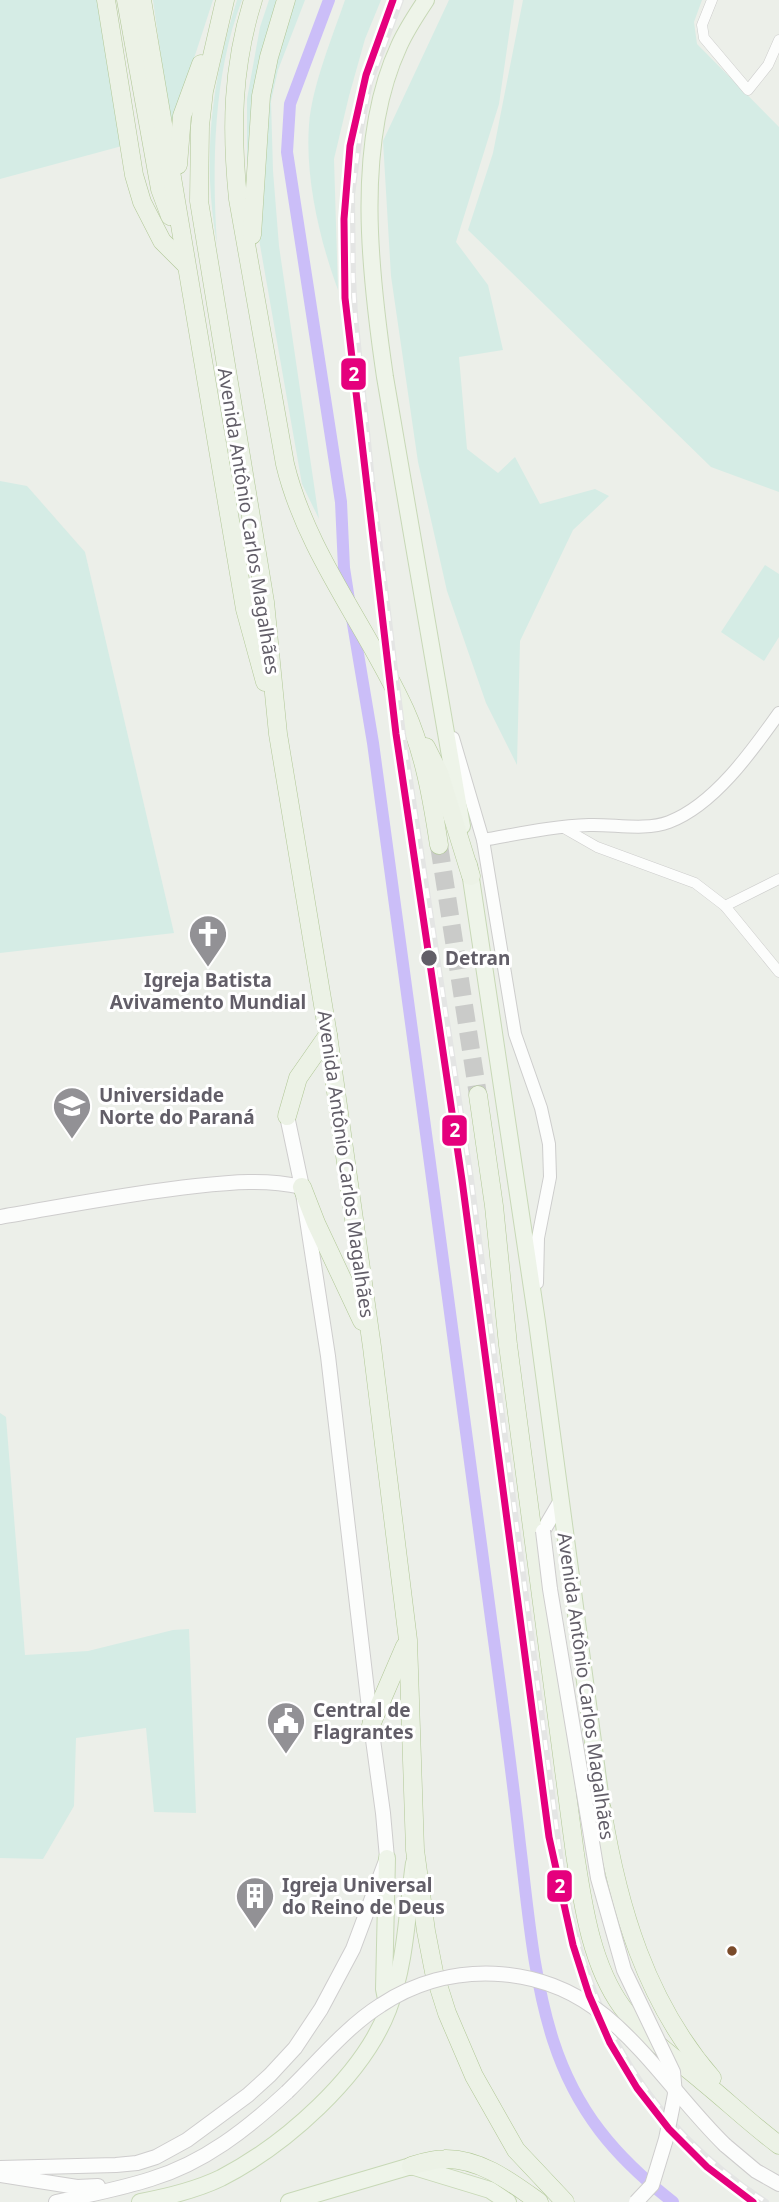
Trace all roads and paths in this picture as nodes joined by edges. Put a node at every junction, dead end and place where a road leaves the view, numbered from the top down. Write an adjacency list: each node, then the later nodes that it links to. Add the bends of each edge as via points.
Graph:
1 (106, 0): 11 (highway, via 142,202 162,241)
2 (126, 0): 8 (highway)
3 (225, 0): 9 (highway, Avenida Antônio Carlos Magalhães)
4 (253, 0): 12 (highway, via 236,67 233,121 238,199)
5 (286, 0): 12 (highway, via 261,96)
6 (426, 0): 13 (main road, Avenida Antônio Carlos Magalhães, via 398,47 378,114 370,237 383,365)
7 (712, 0): 10 (street, via 702,25 704,38 748,90 768,65)
8 (142, 8): 11 (highway)
9 (218, 25): 11 (highway, via 182,116 178,142); 16 (highway, Avenida Antônio Carlos Magalhães, via 200,126 199,201 265,602)
10 (779, 40)
11 (184, 254): 16 (highway, via 245,608)
12 (250, 266): 14 (highway, via 290,489)
13 (438, 687): 18 (street); 20 (main road, Avenida Antônio Carlos Magalhães)
14 (405, 711): 19 (highway, via 422,762); 20 (highway, via 439,772)
15 (779, 713): 17 (street, via 748,755 684,815 650,825)
16 (278, 734): 24 (highway, Avenida Antônio Carlos Magalhães)
17 (562, 827): 18 (street); 22 (street, via 597,847 695,883)
18 (483, 840): 31 (street, via 515,1034 549,1144 550,1177 538,1238)
19 (439, 845)
20 (471, 876): 31 (main road, Avenida Antônio Carlos Magalhães)
21 (779, 879): 22 (street)
22 (725, 906): 23 (street)
23 (779, 972)
24 (328, 1035): 26 (highway, via 298,1078); 32 (highway, Avenida Antônio Carlos Magalhães)
25 (478, 1095): 33 (highway, Avenida Antônio Carlos Magalhães)
26 (287, 1116): 27 (main road)
27 (296, 1162): 28 (main road); 29 (main road)
28 (269, 1181): 29 (main road); 30 (main road, via 164,1189)
29 (302, 1187): 32 (highway); 37 (main road, via 328,1356)
30 (0, 1217)
31 (537, 1322): 34 (main road, Avenida Antônio Carlos Magalhães)
32 (372, 1347): 36 (highway, Avenida Antônio Carlos Magalhães)
33 (528, 1496): 35 (main road); 42 (highway, Avenida Antônio Carlos Magalhães, via 582,1902 604,1974 621,2006 645,2033)
34 (560, 1502): 35 (main road); 38 (main road, Avenida Antônio Carlos Magalhães)
35 (543, 1531): 57 (main road, bridge, via 598,1878 624,1970 673,2072 675,2094 666,2139 652,2185)
36 (408, 1640): 37 (highway); 39 (highway, Avenida Antônio Carlos Magalhães)
37 (371, 1726): 40 (main road)
38 (602, 1809): 42 (highway, Avenida Antônio Carlos Magalhães, via 618,1891 651,1986 683,2042)
39 (415, 1850): 41 (main road, Avenida Antônio Carlos Magalhães, via 401,1963); 56 (highway, via 435,1972 459,2045 516,2150)
40 (387, 1858): 41 (main road, via 383,1989); 45 (main road, via 353,1949 321,2009 295,2048 248,2095 156,2157 116,2165)
41 (388, 2010): 52 (main road, Avenida Antônio Carlos Magalhães, via 376,2037 352,2070 267,2149 219,2179)
42 (755, 2125): 43 (highway, Avenida Antônio Carlos Magalhães)
43 (779, 2145)
44 (0, 2160): 45 (street)
45 (24, 2166): 47 (main road)
46 (411, 2166): 53 (main road); 54 (main road, via 490,2190); 55 (highway, via 442,2159 479,2166)
47 (0, 2168)
48 (0, 2175): 50 (main road, via 77,2187)
49 (779, 2184): 50 (main road, bridge, via 725,2145 604,2015 549,1984 482,1972 436,1980 380,2005 258,2119 206,2155 153,2179)
50 (124, 2186): 51 (main road)
51 (57, 2202)
52 (140, 2202)
53 (289, 2202)
54 (508, 2202)
55 (539, 2202)
56 (565, 2202)
57 (636, 2202)

